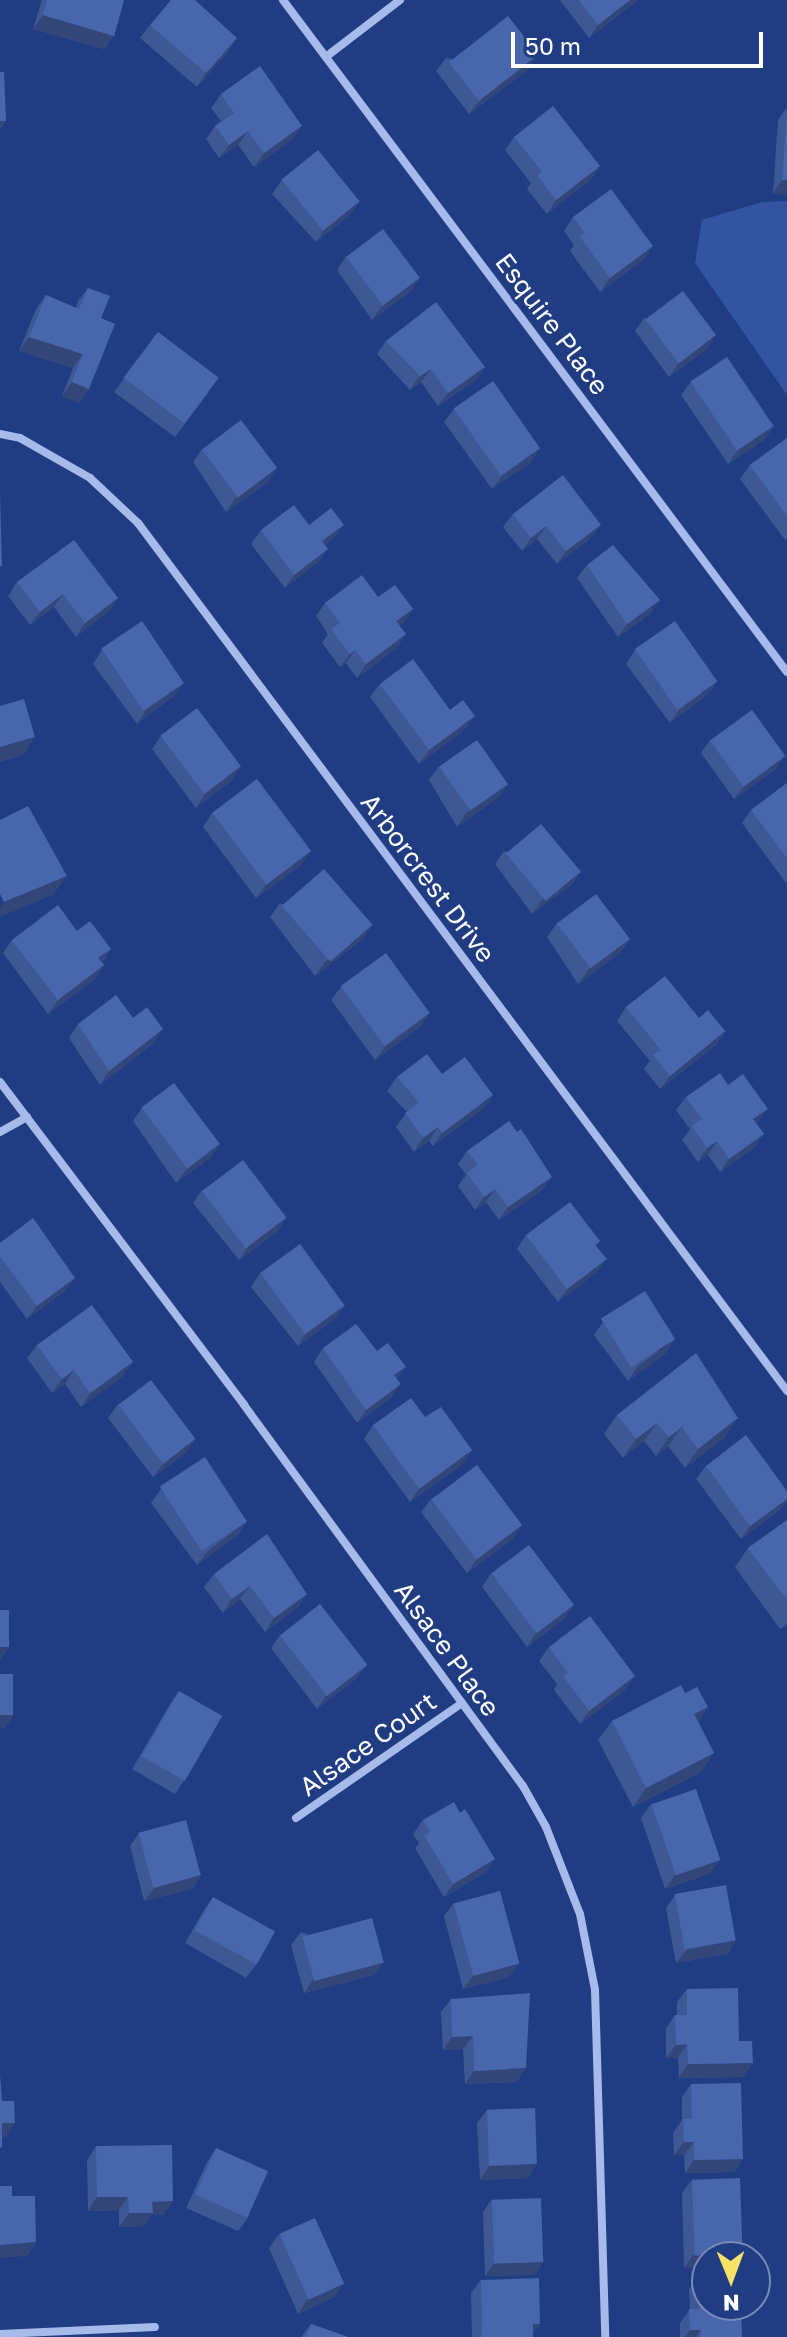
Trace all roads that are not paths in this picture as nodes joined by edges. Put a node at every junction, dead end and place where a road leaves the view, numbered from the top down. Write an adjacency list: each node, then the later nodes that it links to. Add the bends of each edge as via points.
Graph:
1 (283, 0): 3 (street, Esquire Place)
2 (400, 0): 3 (street)
3 (327, 56): 5 (street, Esquire Place)
4 (0, 434): 9 (street, Arborcrest Drive, via 20,438 90,478 138,523)
5 (787, 672)
6 (0, 1082): 7 (street, Alsace Place)
7 (27, 1117): 8 (street); 10 (street, Alsace Place)
8 (0, 1132)
9 (787, 1391)
10 (462, 1703): 11 (street, Alsace Court); 14 (street, Alsace Place, via 546,1827 565,1869 587,1944 596,2007)
11 (296, 1818)
12 (155, 2327): 13 (street)
13 (0, 2334)
14 (605, 2337)

